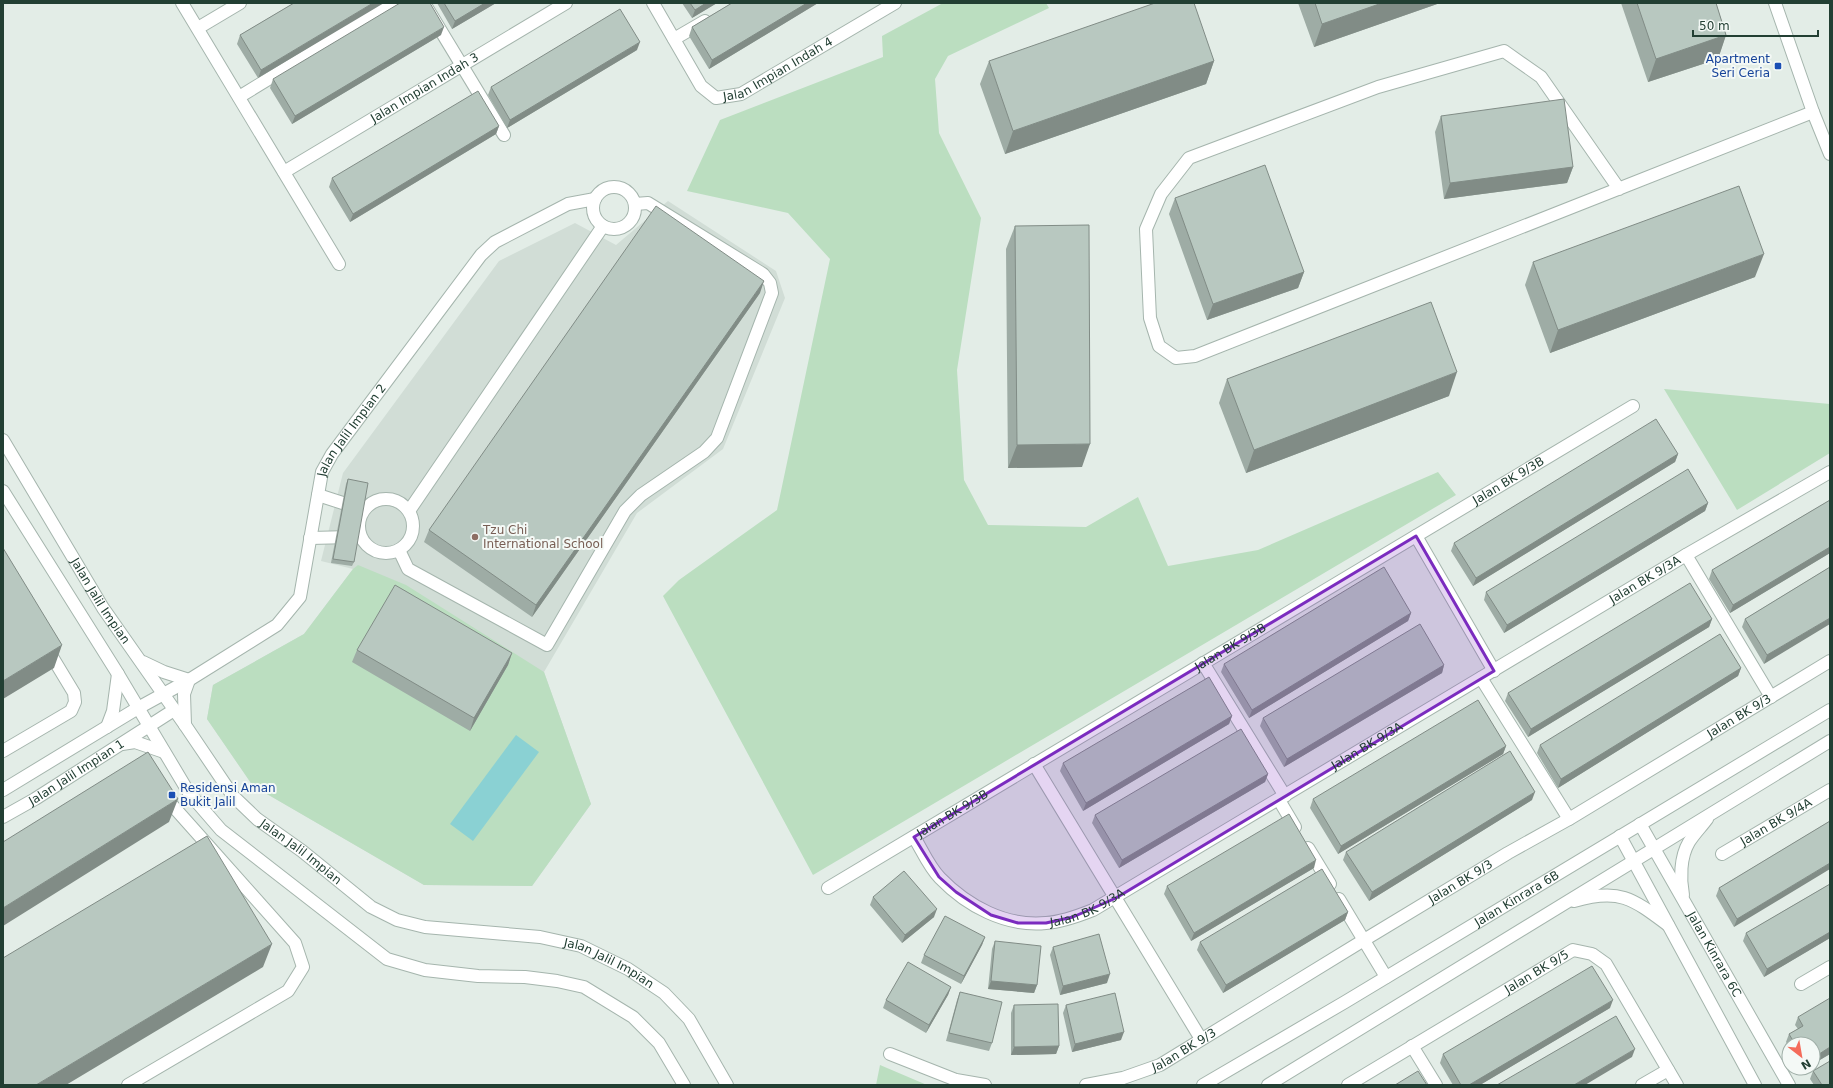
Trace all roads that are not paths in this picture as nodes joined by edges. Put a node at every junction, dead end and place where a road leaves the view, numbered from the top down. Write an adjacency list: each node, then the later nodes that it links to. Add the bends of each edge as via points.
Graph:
1 (182, 3): 10 (street)
2 (240, 3): 10 (street)
3 (393, 3): 13 (street)
4 (424, 3): 12 (street)
5 (566, 3): 12 (street, Jalan Impian Indah 3)
6 (653, 3): 11 (street, Jalan Impian Indah 4)
7 (895, 3): 11 (street, Jalan Impian Indah 4, via 741,94 716,98 702,86)
8 (1775, 3): 14 (street)
9 (714, 15): 11 (street)
10 (198, 28): 13 (street)
11 (674, 40)
12 (462, 65): 15 (street); 17 (street, Jalan Impian Indah 3)
13 (239, 97): 17 (street)
14 (1813, 112): 16 (street); 18 (street)
15 (504, 135)
16 (1830, 154)
17 (284, 172): 22 (street)
18 (1619, 189): 18 (street, via 1195,356 1176,358 1159,346 1150,318 1146,229 1161,194 1189,158 1378,87 1504,51 1540,77)
19 (595, 199): 20 (street, via 604,190 617,187 629,192); 21 (street, via 593,211); 27 (street, Jalan Jalil Impian 2, via 568,204 495,242 481,255 332,454 322,472)
20 (635, 204): 21 (street, via 633,218 623,227 610,229); 33 (street, via 648,203 763,274 770,283 772,293 717,438 704,452 641,495 625,511 547,645 408,569)
21 (603, 226): 29 (street)
22 (339, 264)
23 (1633, 406): 31 (street, Jalan BK 9/3B)
24 (3, 440): 36 (street, Jalan Jalil Impian, via 103,608)
25 (1830, 472): 34 (street, Jalan BK 9/3A)
26 (3, 491): 40 (street, Jalan Jalil Impian)
27 (318, 495): 28 (street); 32 (street, Jalan Jalil Impian 2)
28 (364, 510): 29 (street, via 378,500 387,499 400,503); 30 (street, via 360,518)
29 (409, 511): 33 (street, via 413,529 408,541)
30 (360, 536): 32 (street); 33 (street, via 372,550 390,553)
31 (1416, 536): 38 (street, Jalan BK 9/3B); 39 (street)
32 (310, 538): 42 (street, Jalan Jalil Impian 2, via 300,597 277,625)
33 (399, 550)
34 (1686, 555): 39 (street, Jalan BK 9/3A); 44 (street)
35 (42, 640): 53 (street, via 74,693 75,702 71,711)
36 (140, 660): 42 (street, via 151,667); 43 (street, Jalan Jalil Impian)
37 (1830, 661): 44 (street, Jalan BK 9/3)
38 (1203, 663): 55 (street, Jalan BK 9/3B); 59 (street)
39 (1494, 671): 41 (street, Jalan BK 9/3A)
40 (118, 674): 45 (street, Jalan Jalil Impian); 50 (street, via 113,710)
41 (1481, 678): 59 (street, Jalan BK 9/3A); 62 (street)
42 (189, 680): 43 (street, Jalan Jalil Impian 2); 49 (street, via 184,694)
43 (163, 694): 45 (street, Jalan Jalil Impian 1); 46 (street, Jalan Jalil Impian)
44 (1770, 697): 62 (street, Jalan BK 9/3)
45 (138, 708): 48 (street, Jalan Jalil Impian); 50 (street, Jalan Jalil Impian 1)
46 (174, 710): 48 (street, Jalan Jalil Impian 1); 49 (street, Jalan Jalil Impian)
47 (1830, 710): 63 (street, Jalan Kinrara 6B)
48 (148, 725): 52 (street, Jalan Jalil Impian 1); 54 (street, Jalan Jalil Impian)
49 (185, 725): 85 (street, Jalan Jalil Impian, via 233,796 258,819 371,907 397,920 425,927 540,937 581,946 628,969 664,993 688,1019)
50 (107, 727): 57 (street, Jalan Jalil Impian 1)
51 (1830, 741): 60 (street)
52 (122, 744): 54 (street, via 135,742); 61 (street, Jalan Jalil Impian 1)
53 (3, 751)
54 (164, 752): 84 (street, Jalan Jalil Impian, via 189,793 220,830 387,959 426,970 541,979 584,987 633,1017 659,1043)
55 (1034, 764): 65 (street, Jalan BK 9/3B); 70 (street)
56 (158, 789): 83 (street, via 295,943 303,967 288,991)
57 (3, 790)
58 (1830, 790): 67 (street, Jalan BK 9/4A)
59 (1282, 798): 70 (street, Jalan BK 9/3A); 74 (street)
60 (1712, 812): 66 (street); 71 (street, via 1688,843 1683,857 1681,886)
61 (3, 817)
62 (1569, 819): 74 (street, Jalan BK 9/3)
63 (1640, 824): 64 (street, Jalan Kinrara 6B); 66 (street, Jalan Kinrara 6C)
64 (1620, 836): 68 (street, Jalan Kinrara 6C); 76 (street, Jalan Kinrara 6B)
65 (914, 837): 69 (street, Jalan BK 9/3B); 70 (street, Jalan BK 9/3A, via 939,877 956,892 991,915 1018,923 1046,923 1073,918)
66 (1654, 848): 68 (street); 71 (street, Jalan Kinrara 6C)
67 (1722, 854)
68 (1634, 859): 72 (street); 73 (street, Jalan Kinrara 6C)
69 (828, 888)
70 (1116, 898): 78 (street)
71 (1684, 900): 94 (street, Jalan Kinrara 6C)
72 (1559, 906): 73 (street, via 1594,895 1610,894 1628,898 1641,905); 88 (street)
73 (1670, 927): 93 (street, Jalan Kinrara 6C)
74 (1364, 940): 76 (street); 78 (street, Jalan BK 9/3)
75 (1830, 966): 77 (street)
76 (1386, 977): 82 (street, Jalan Kinrara 6B)
77 (1801, 984)
78 (1200, 1040): 87 (street, Jalan BK 9/3, via 1160,1065 1123,1078)
79 (1412, 1046): 81 (street, Jalan BK 9/5, via 1573,950 1592,954 1606,964); 89 (street, Jalan BK 9/5); 90 (street)
80 (890, 1054): 86 (street, via 956,1080)
81 (1668, 1070): 91 (street); 92 (street, Jalan BK 9/5)
82 (1207, 1084)
83 (128, 1085)
84 (684, 1085)
85 (727, 1085)
86 (985, 1085)
87 (1086, 1085)
88 (1268, 1085)
89 (1348, 1085)
90 (1436, 1085)
91 (1642, 1085)
92 (1677, 1085)
93 (1755, 1085)
94 (1789, 1085)

